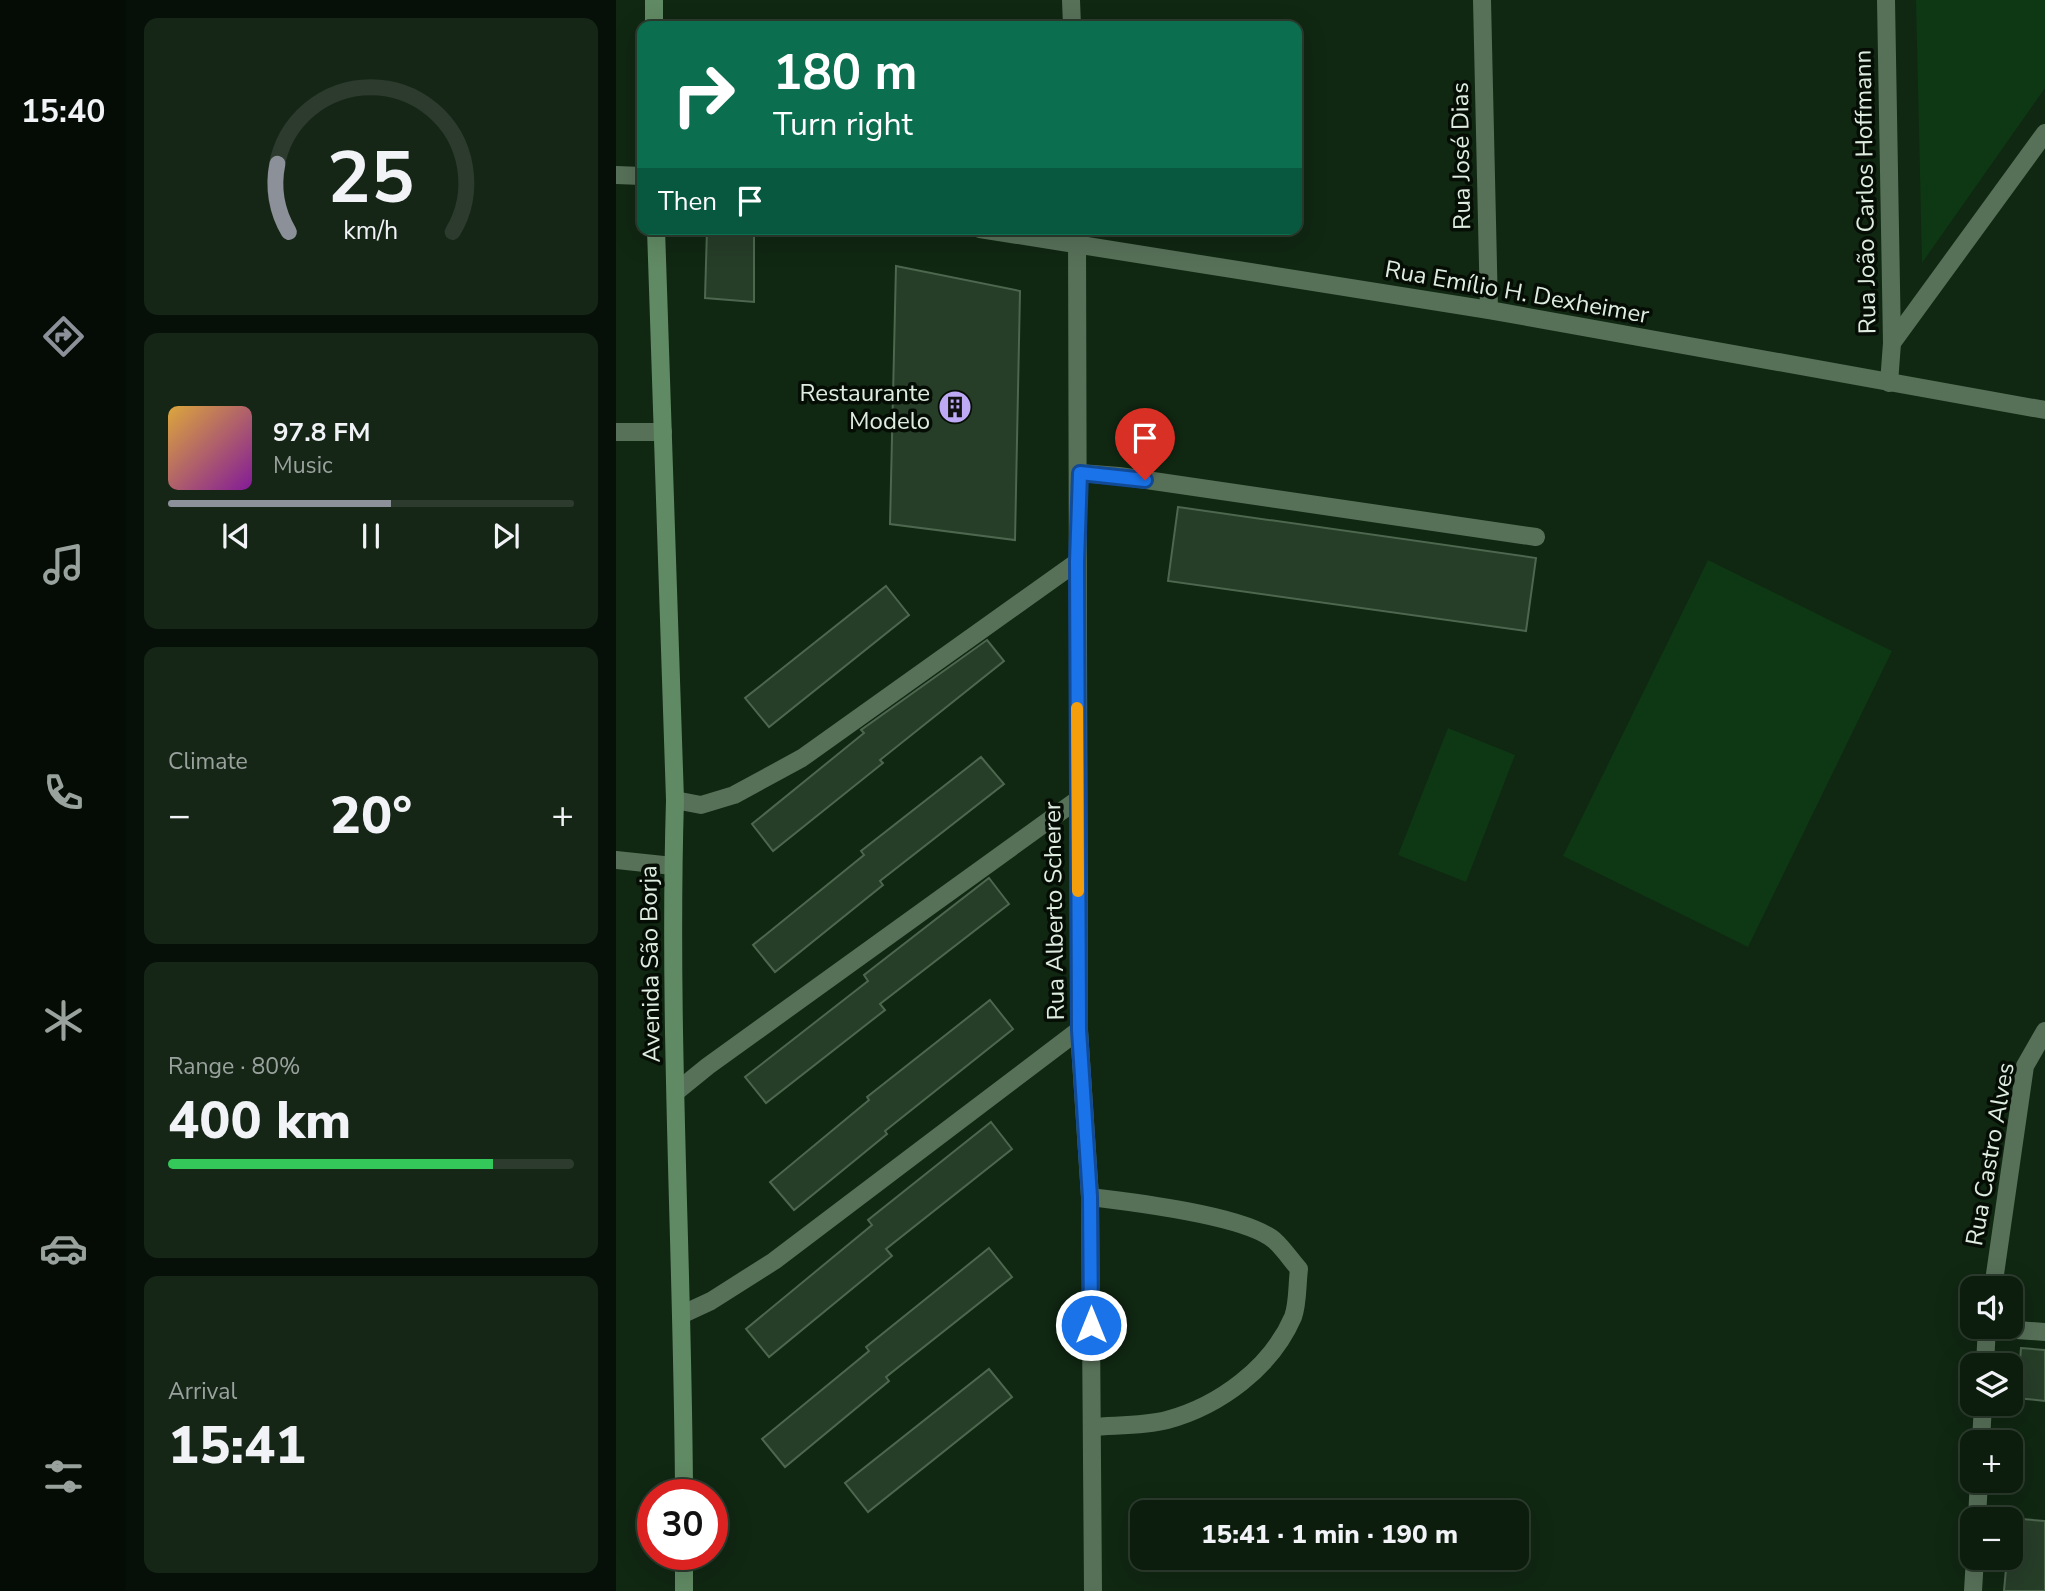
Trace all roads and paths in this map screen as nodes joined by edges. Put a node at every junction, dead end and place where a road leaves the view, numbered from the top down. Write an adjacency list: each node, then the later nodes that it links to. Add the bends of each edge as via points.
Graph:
1 (654, 0): 5 (main road)
2 (1071, 0): 6 (street)
3 (1482, 0): 13 (street, Rua José Dias)
4 (1886, 0): 14 (street, Rua João Carlos Hoffmann)
5 (654, 21)
6 (1072, 21)
7 (2045, 133): 14 (street)
8 (616, 175): 9 (street)
9 (637, 176)
10 (656, 235): 18 (main road, Avenida São Borja)
11 (1053, 235): 12 (street, Rua Emílio H. Dexheimer)
12 (1077, 237): 13 (street, Rua Emílio H. Dexheimer); 19 (street, Rua Alberto Scherer)
13 (1489, 310): 15 (street, Rua Emílio H. Dexheimer)
14 (1892, 343): 15 (street, Rua João Carlos Hoffmann)
15 (1889, 383): 16 (street, Rua Emílio H. Dexheimer)
16 (2045, 410)
17 (616, 432): 18 (street)
18 (663, 432): 22 (main road, Avenida São Borja)
19 (1080, 473): 20 (street); 21 (street, Rua Alberto Scherer)
20 (1536, 537)
21 (1077, 562): 22 (street, via 802,758 734,796 701,805); 23 (street, Rua Alberto Scherer)
22 (675, 800): 25 (main road, Avenida São Borja)
23 (1077, 800): 26 (street, Rua Alberto Scherer); 28 (street)
24 (616, 860): 25 (street)
25 (673, 866): 28 (main road, Avenida São Borja)
26 (1079, 1030): 29 (street, Rua Alberto Scherer); 31 (street, via 774,1261)
27 (2045, 1031): 30 (street, Rua Castro Alves, via 2025,1066)
28 (677, 1092): 31 (main road, Avenida São Borja)
29 (1090, 1197): 34 (street, Rua Alberto Scherer); 34 (street, via 1247,1226 1274,1240 1299,1269 1293,1316 1268,1358 1241,1384 1167,1420)
30 (1995, 1276)
31 (683, 1314): 35 (main road, Avenida São Borja)
32 (2023, 1330): 33 (street)
33 (2045, 1332)
34 (1092, 1427): 39 (street, Rua Alberto Scherer)
35 (684, 1479)
36 (684, 1570): 38 (main road)
37 (1974, 1570): 40 (street)
38 (684, 1591)
39 (1093, 1591)
40 (1973, 1591)

